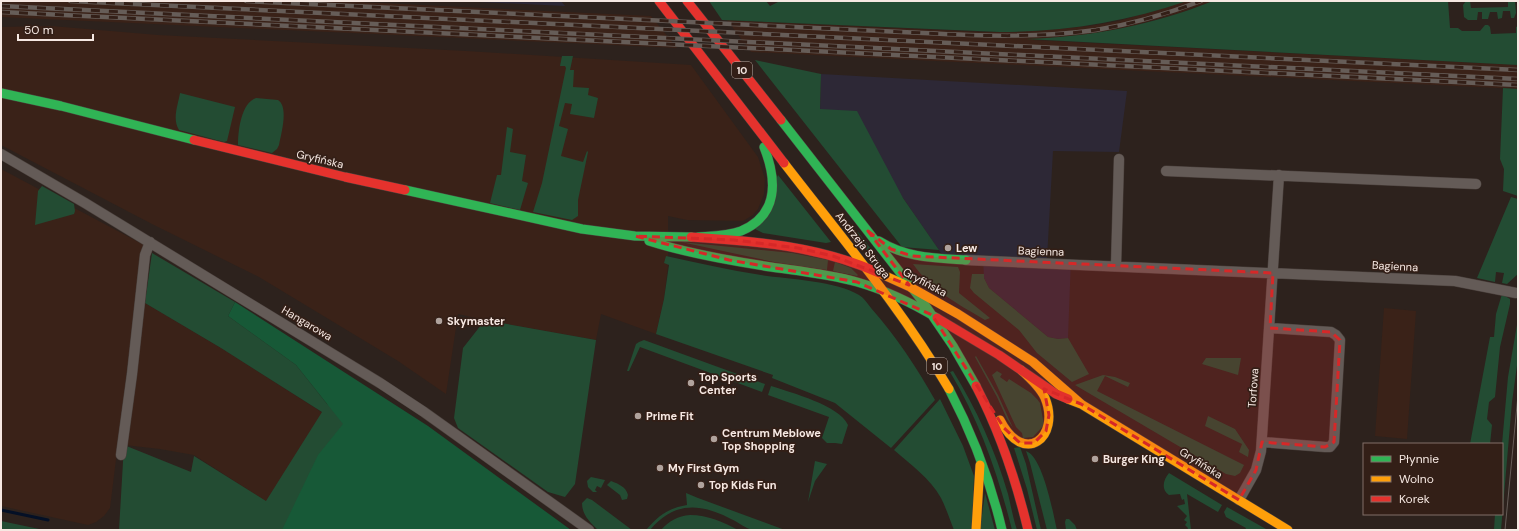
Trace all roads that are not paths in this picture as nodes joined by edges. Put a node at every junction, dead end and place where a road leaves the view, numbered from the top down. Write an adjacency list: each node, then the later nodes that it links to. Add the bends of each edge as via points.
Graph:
1 (659, 1): 4 (street, Andrzeja Struga / 10)
2 (688, 1): 10 (street, Andrzeja Struga / 10)
3 (1, 93): 11 (street, Gryfińska, via 345,177 582,229)
4 (755, 127): 12 (street, via 774,179 774,191 768,207 758,222 746,229 726,235); 15 (street, Andrzeja Struga / 10)
5 (1, 154): 13 (street, Hangarowa)
6 (1119, 159): 16 (street)
7 (1166, 171): 8 (street)
8 (1279, 175): 9 (street); 17 (street)
9 (1476, 184)
10 (868, 231): 14 (street, via 883,244 905,255); 18 (street, Andrzeja Struga / 10)
11 (635, 236): 12 (street, Gryfińska); 19 (street, Gryfińska, via 665,246 729,260 837,277)
12 (698, 237): 15 (street, Gryfińska, via 798,248)
13 (150, 242): 28 (street, via 145,255); 30 (street, Hangarowa, via 398,394)
14 (966, 260): 16 (street, Bagienna)
15 (864, 266): 18 (street, Gryfińska); 19 (street, Andrzeja Struga / 10)
16 (1116, 266): 17 (street, Bagienna)
17 (1273, 273): 20 (street, Bagienna, via 1455,281); 22 (street, Torfowa)
18 (910, 286): 21 (street, Andrzeja Struga / 10); 25 (street, Gryfińska, via 1020,353)
19 (882, 290): 21 (street, Gryfińska); 27 (street, Andrzeja Struga / 10, via 936,365 957,401)
20 (1516, 292)
21 (932, 315): 23 (street, Andrzeja Struga / 10); 24 (street, Gryfińska)
22 (1270, 328): 26 (street, Torfowa); 26 (street, via 1331,332 1340,340 1334,442 1330,447 1325,447)
23 (967, 368): 24 (street, via 1008,433 1018,442 1029,444 1045,434 1049,422 1049,409 1041,390); 33 (street, Andrzeja Struga / 10, via 1005,451)
24 (1021, 370): 25 (street, Gryfińska, via 1056,394)
25 (1081, 404): 29 (street, Gryfińska)
26 (1262, 442): 29 (street, Torfowa, via 1256,470)
27 (978, 449): 31 (street, via 981,470); 32 (street, Andrzeja Struga / 10, via 993,492)
28 (121, 455)
29 (1239, 500): 34 (street, Gryfińska)
30 (589, 530)
31 (976, 530)
32 (1002, 530)
33 (1028, 530)
34 (1288, 530)

